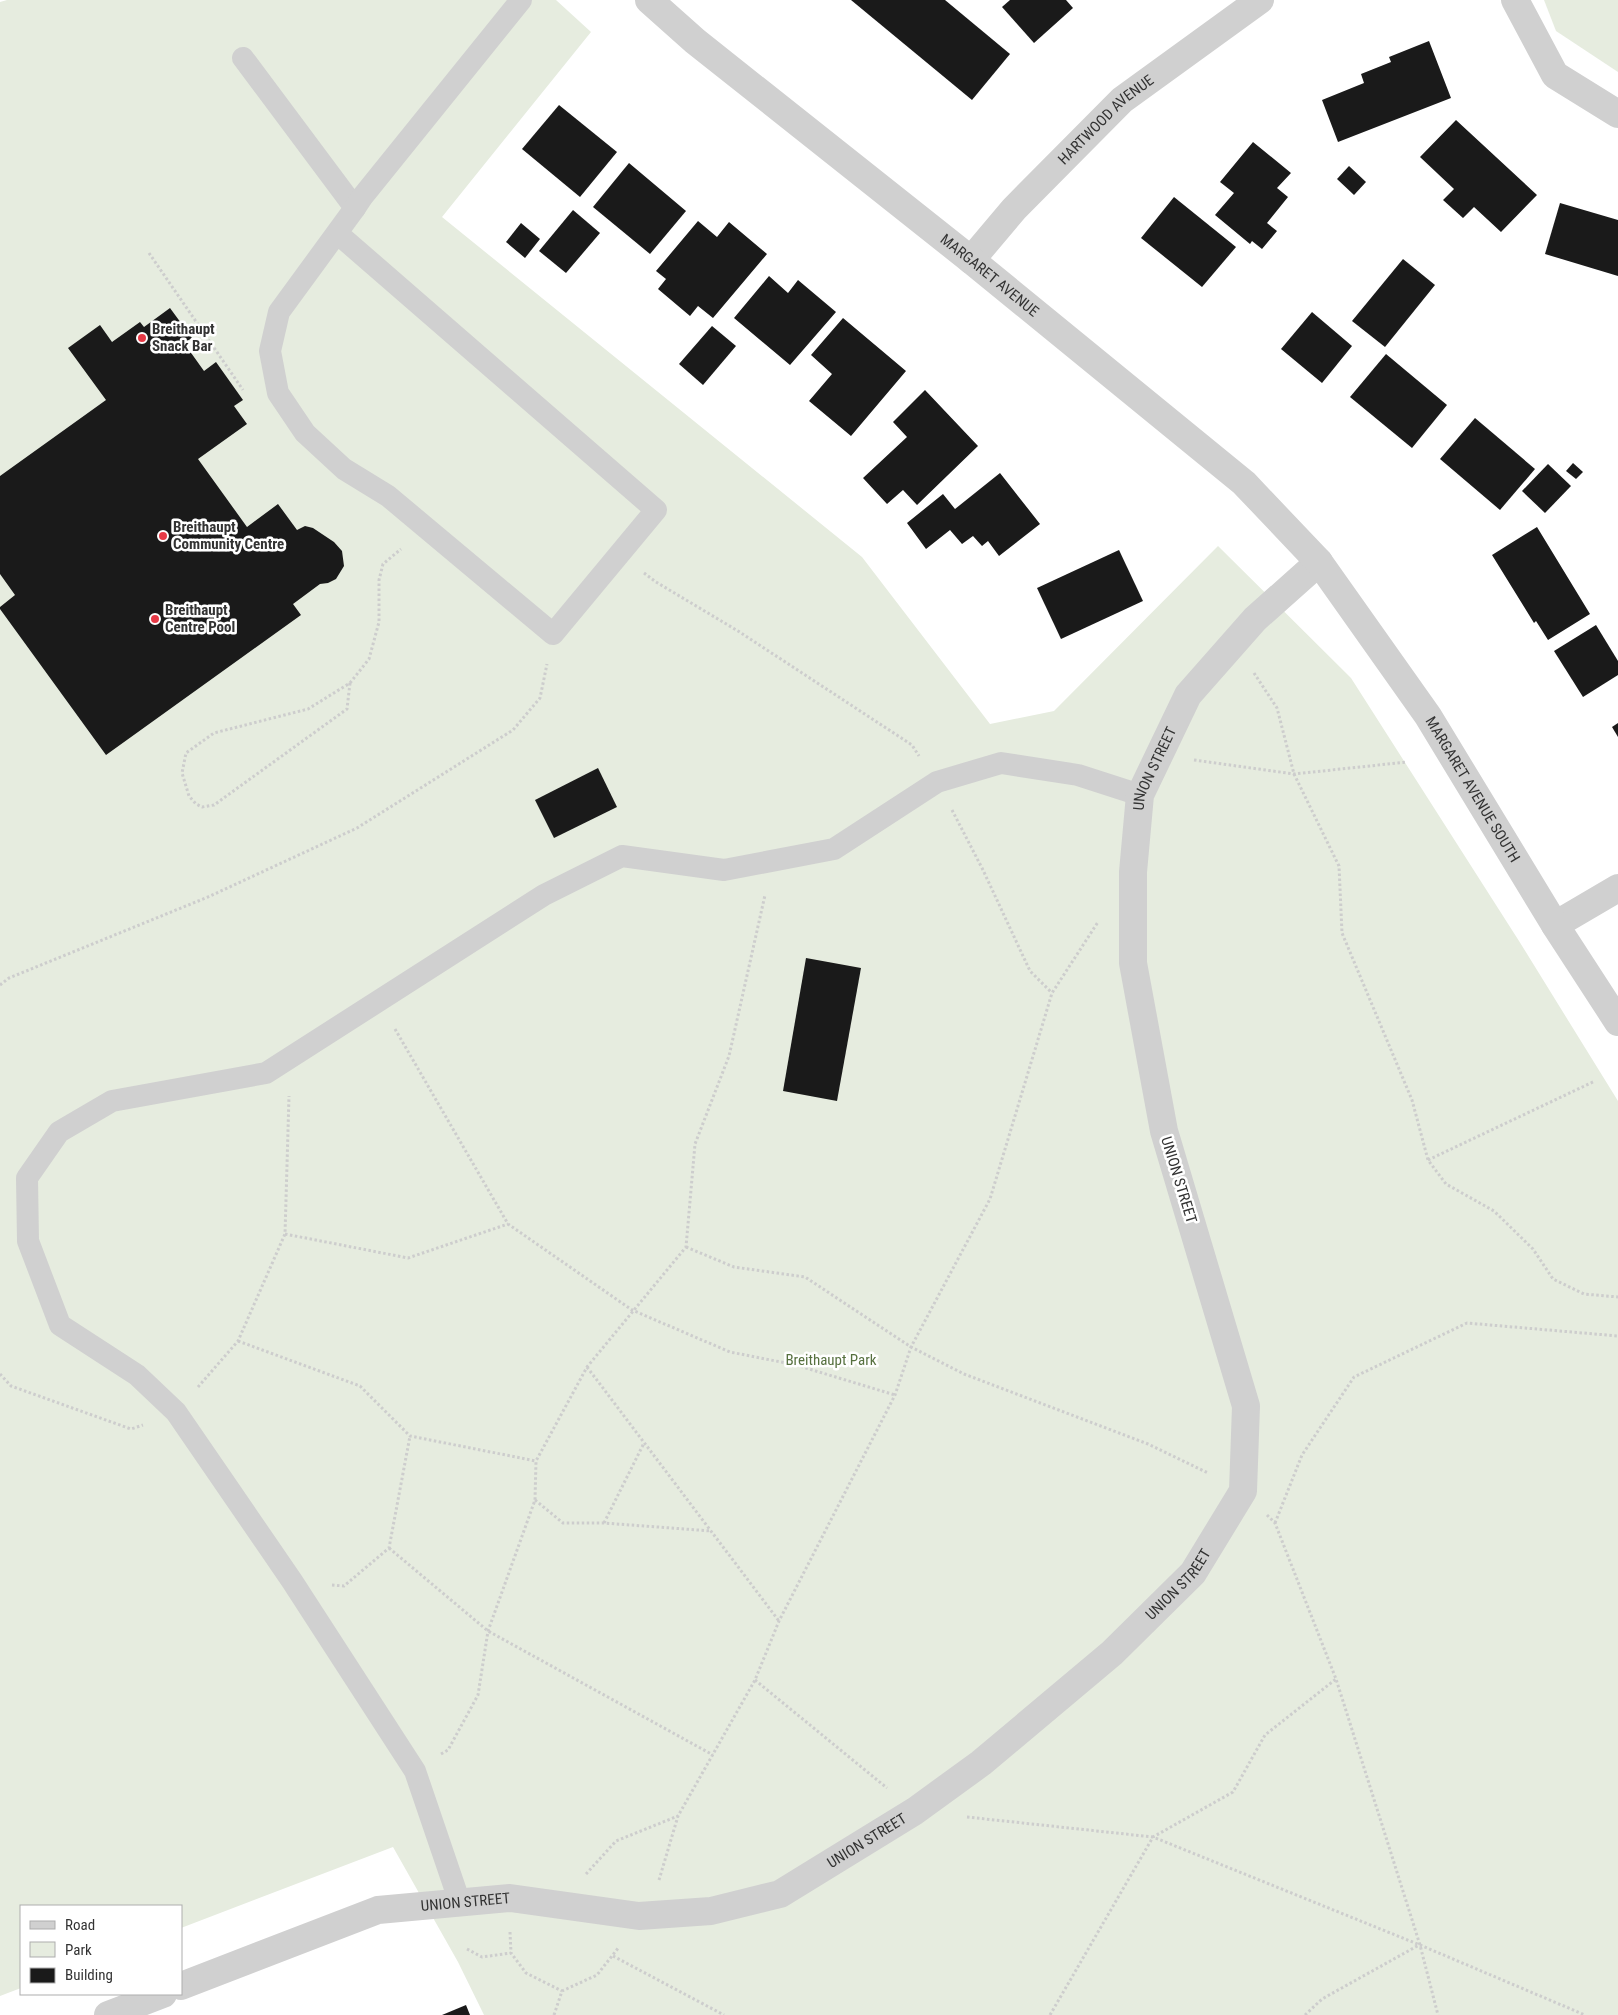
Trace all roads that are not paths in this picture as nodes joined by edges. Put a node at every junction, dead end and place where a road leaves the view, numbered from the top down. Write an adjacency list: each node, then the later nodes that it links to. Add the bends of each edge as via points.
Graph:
1 (521, 0): 7 (lane)
2 (650, 0): 9 (street, MARGARET AVENUE, via 695,41)
3 (1260, 0): 9 (street, HARTWOOD AVENUE, via 1122,100 1014,209)
4 (1515, 0): 6 (street, via 1556,75)
5 (243, 58): 7 (lane)
6 (1618, 114)
7 (355, 208): 8 (lane)
8 (337, 233): 8 (lane, via 279,312 270,351 278,393 305,433 344,469 388,496 553,634 656,510)
9 (970, 260): 10 (street, MARGARET AVENUE, via 1244,483)
10 (1319, 562): 11 (street, UNION STREET, via 1268,606 1188,695); 13 (street, MARGARET AVENUE SOUTH, via 1428,716)
11 (1140, 795): 15 (street, UNION STREET, via 1133,872 1133,963 1164,1131 1246,1406 1244,1491 1193,1573 1112,1653 981,1763 915,1811 780,1894 711,1912 640,1916 510,1898); 15 (lane, via 1078,775 1001,763 937,782 834,849 724,870 622,856 544,895 266,1073 112,1101 59,1132 27,1178 28,1242 60,1325 137,1375 176,1412 292,1581 415,1771)
12 (1618, 888): 13 (street)
13 (1554, 925): 14 (street, MARGARET AVENUE SOUTH)
14 (1618, 1022)
15 (460, 1903): 16 (street, UNION STREET, via 378,1910)
16 (182, 1986)
17 (160, 1995): 18 (street)
18 (108, 2015)

